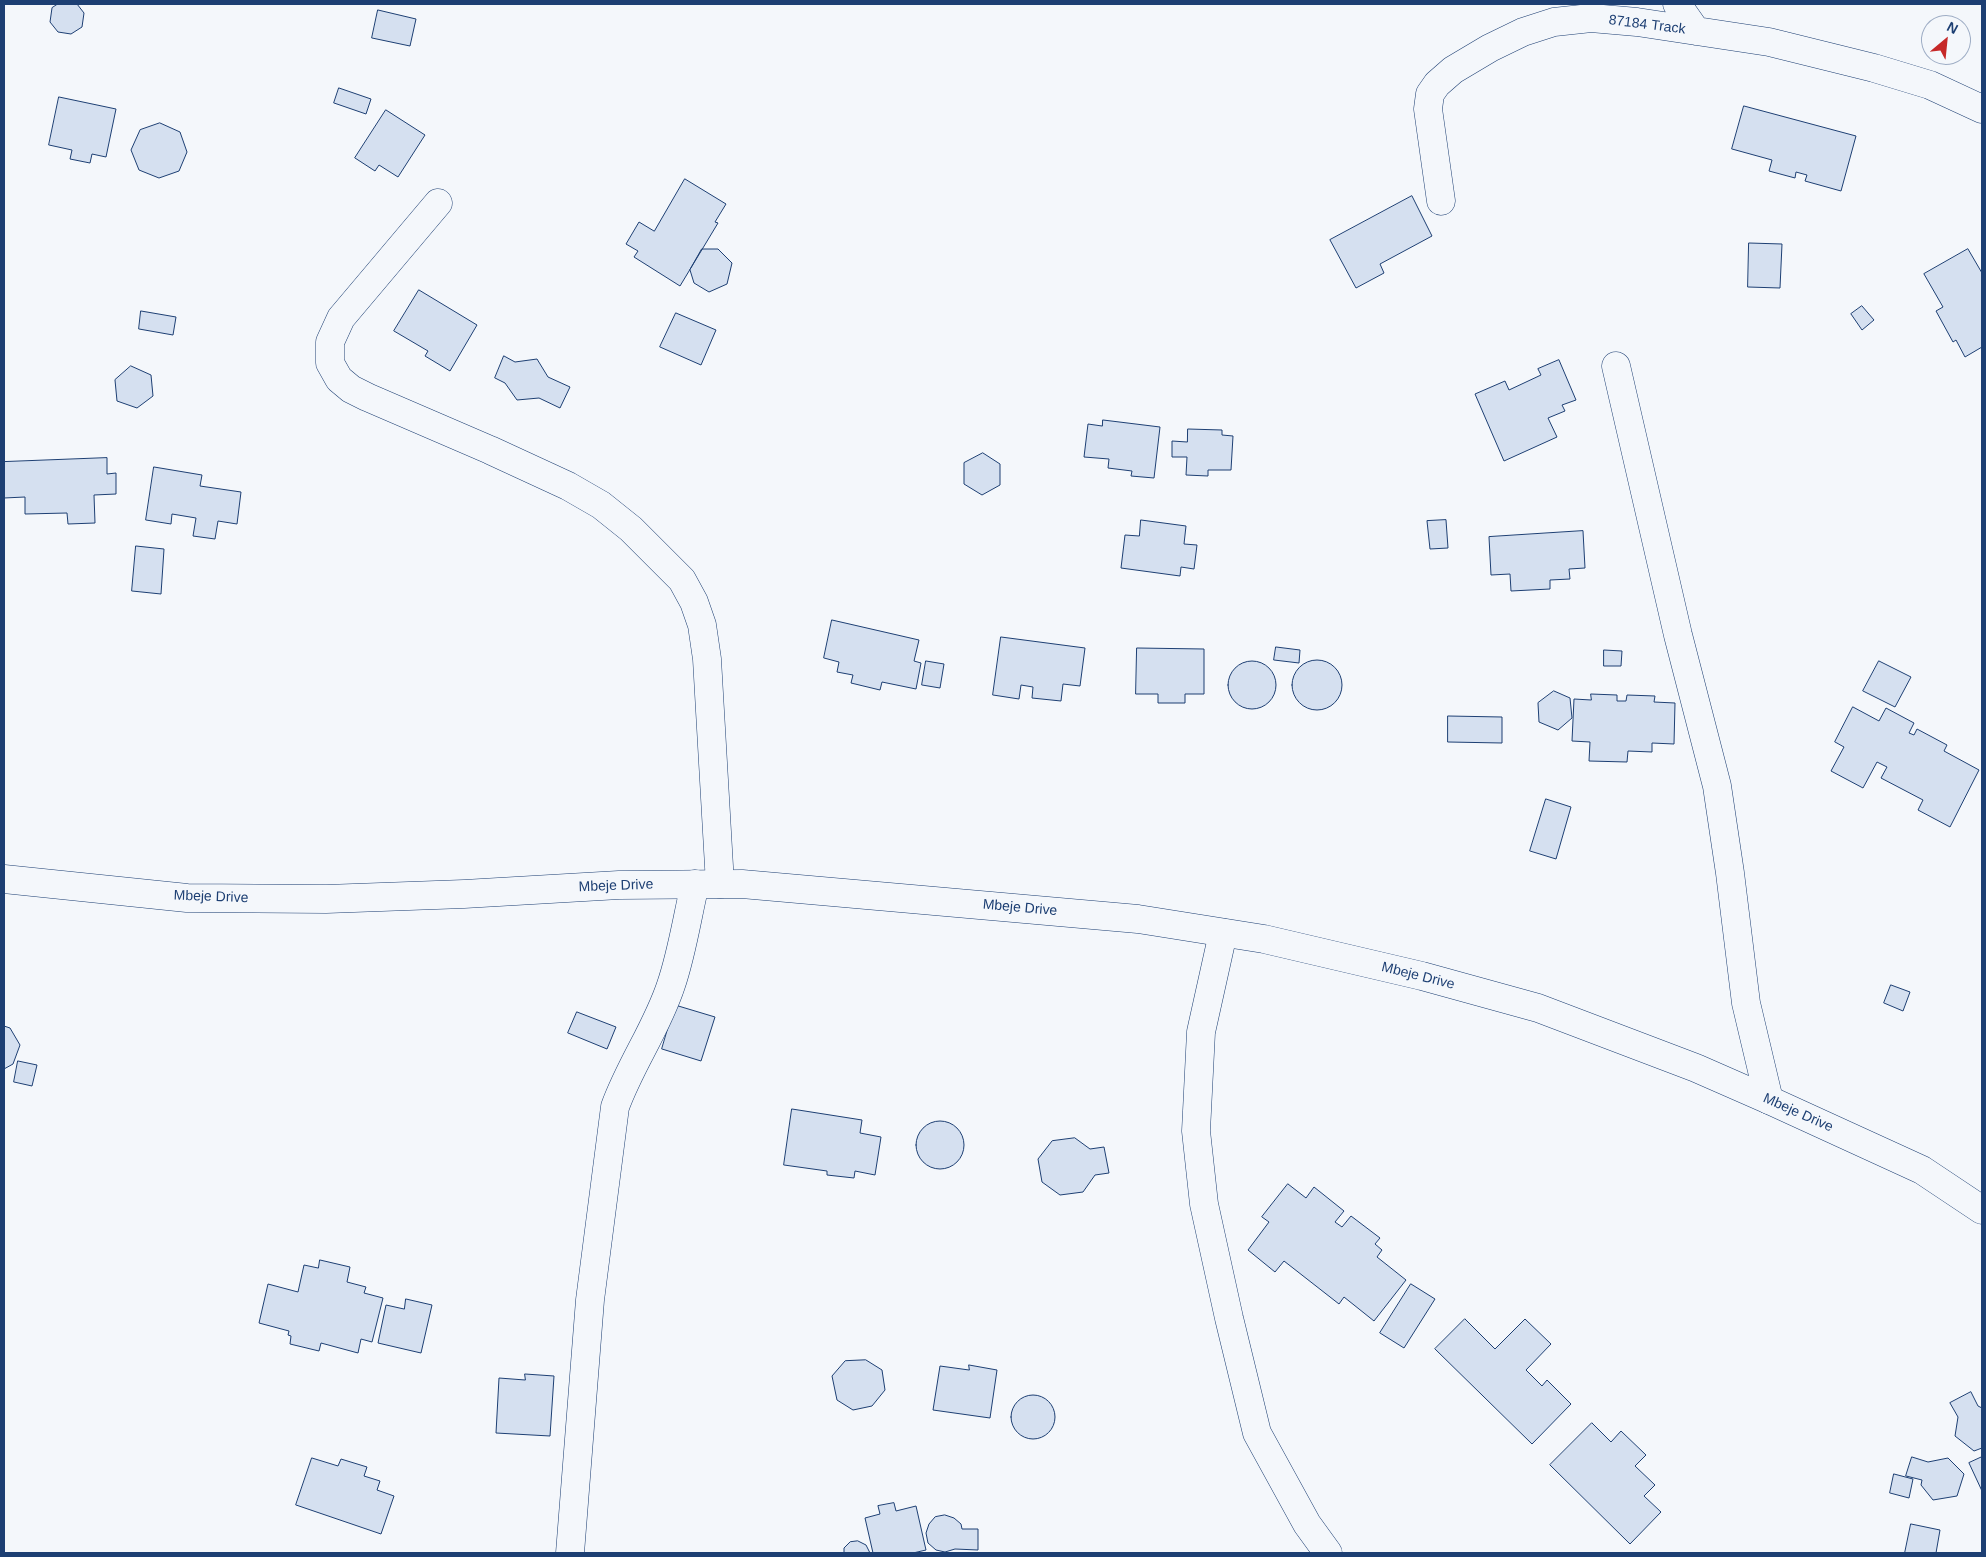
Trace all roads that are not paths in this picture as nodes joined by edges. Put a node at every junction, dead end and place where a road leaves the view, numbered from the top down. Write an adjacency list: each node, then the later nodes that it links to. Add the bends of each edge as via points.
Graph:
1 (1677, 4): 2 (street)
2 (1696, 31): 3 (street, 87184 Track, via 1769,42 1874,68 1930,85); 4 (street, 87184 Track, via 1591,18 1554,22 1515,36 1452,70 1430,94 1428,109)
3 (1982, 109)
4 (1441, 201)
5 (438, 203): 8 (street, via 341,318 330,342 330,363 340,379 366,397 568,486 601,505 682,580 702,625 707,659)
6 (1616, 366): 10 (street, via 1678,635 1717,786 1746,1003)
7 (4, 879): 8 (street, Mbeje Drive, via 187,898 326,899)
8 (707, 884): 9 (street, Mbeje Drive, via 752,885 1138,919); 12 (street, via 660,1014 624,1081 615,1107 590,1300)
9 (1223, 932): 10 (street, Mbeje Drive, via 1422,976 1538,1008 1696,1068); 13 (street, via 1201,1032 1196,1131 1204,1204 1258,1432 1307,1524)
10 (1769, 1100): 11 (street, Mbeje Drive, via 1922,1170)
11 (1982, 1210)
12 (570, 1553)
13 (1328, 1553)

